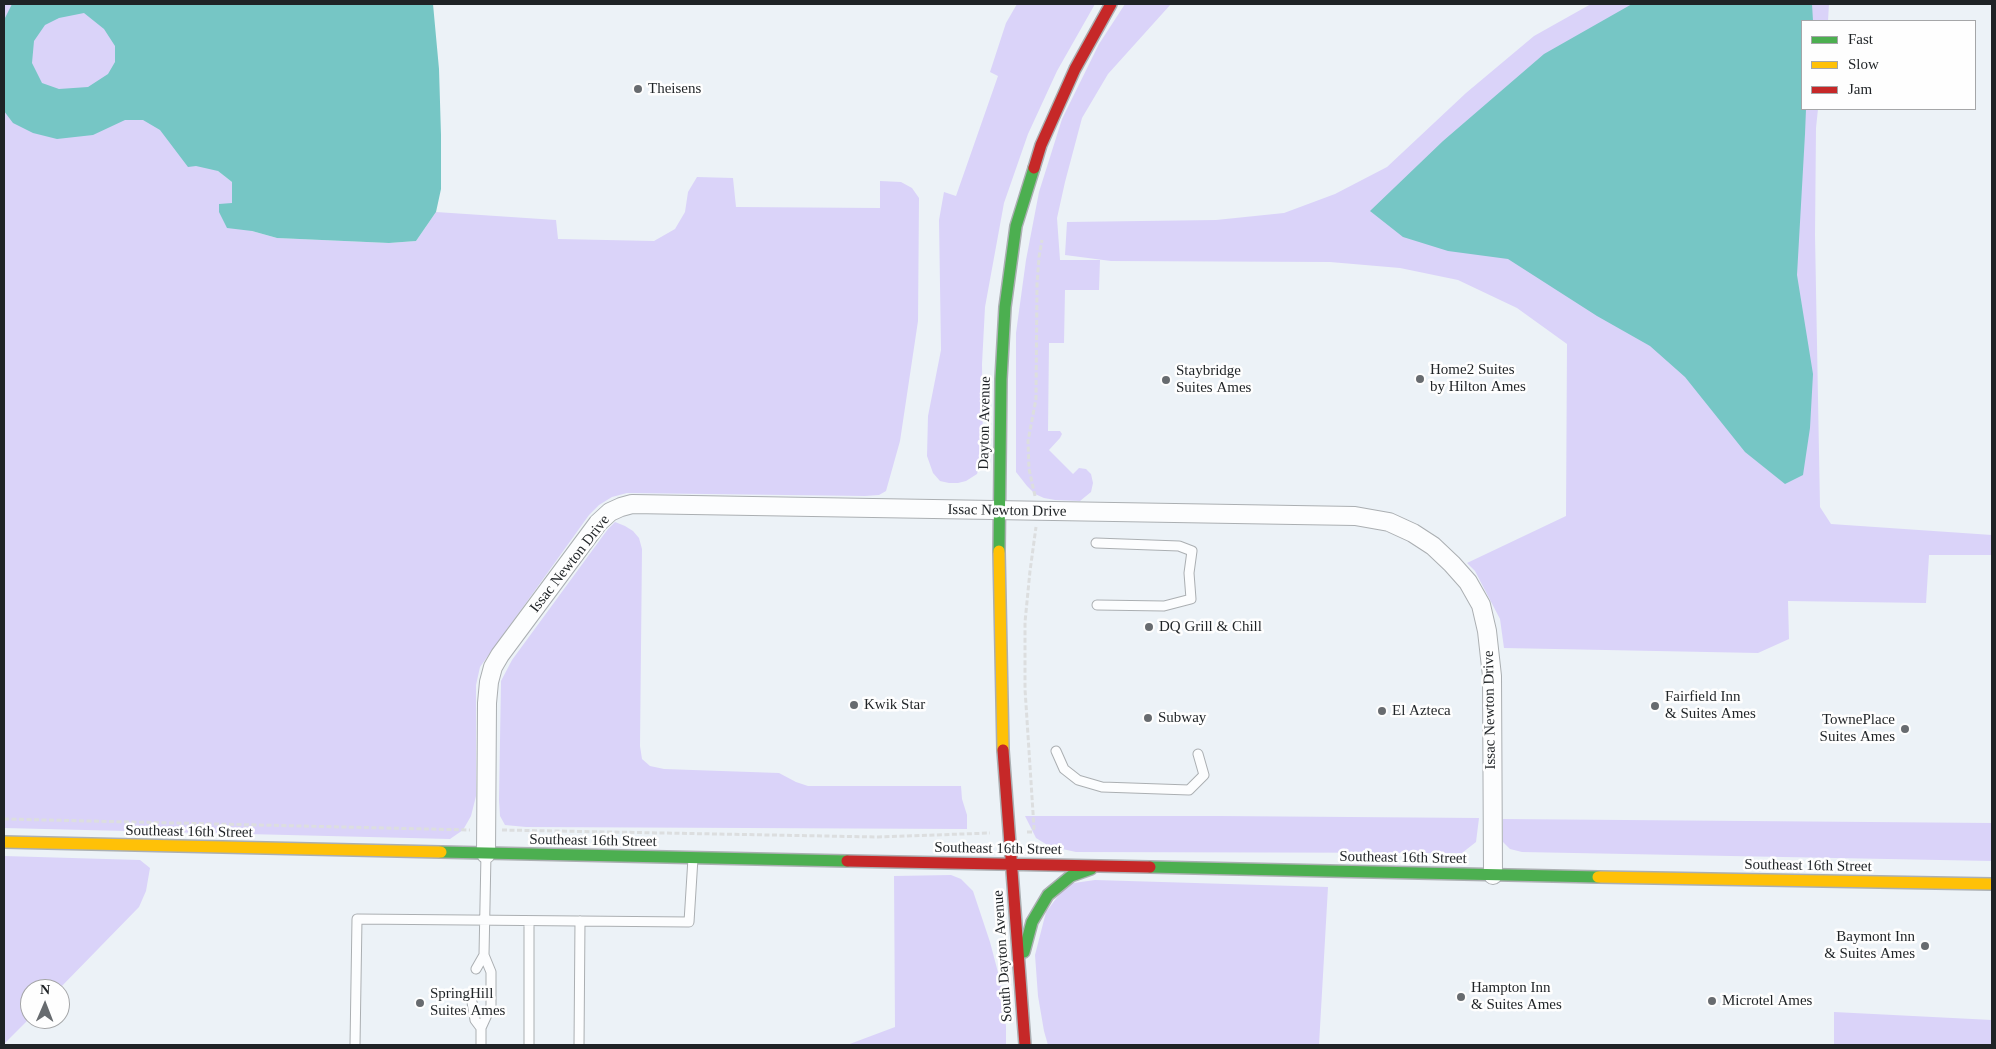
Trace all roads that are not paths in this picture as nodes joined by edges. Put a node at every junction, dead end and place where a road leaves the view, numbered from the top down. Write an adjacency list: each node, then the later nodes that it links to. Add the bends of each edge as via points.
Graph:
1 (1111, 4): 2 (main road, Dayton Avenue, via 1074,69 1041,145 1016,226 1005,307)
2 (998, 511): 8 (street, Issac Newton Drive, via 632,504 610,512 598,523 493,667 487,703); 10 (main road, Dayton Avenue, via 1001,719); 12 (street, Issac Newton Drive, via 1355,516 1389,522 1433,546 1468,582 1482,605 1487,631 1492,676)
3 (1096, 543): 4 (lane, via 1179,546 1192,551 1189,573 1191,599 1164,606)
4 (1097, 605)
5 (1056, 751): 6 (lane, via 1064,768 1078,780 1102,787 1189,790 1204,774)
6 (1198, 754)
7 (4, 842): 8 (main road, Southeast 16th Street)
8 (486, 854): 9 (main road, Southeast 16th Street); 14 (lane)
9 (693, 858): 10 (main road, Southeast 16th Street); 16 (lane, via 689,922)
10 (1011, 864): 11 (main road, Southeast 16th Street); 19 (main road, South Dayton Avenue)
11 (1102, 867): 12 (main road, Southeast 16th Street); 19 (main road, via 1070,876 1048,895 1032,922)
12 (1493, 875): 13 (main road, Southeast 16th Street)
13 (1992, 884)
14 (485, 920): 15 (lane); 17 (lane); 22 (lane, via 357,919)
15 (529, 921): 16 (lane); 24 (lane)
16 (580, 921): 25 (lane)
17 (484, 955): 18 (lane); 21 (lane, via 491,972 491,1006)
18 (476, 969)
19 (1020, 981): 26 (main road, South Dayton Avenue)
20 (472, 1002): 21 (lane, via 475,1020)
21 (481, 1028): 23 (lane)
22 (355, 1045)
23 (481, 1045)
24 (529, 1045)
25 (579, 1045)
26 (1025, 1045)

